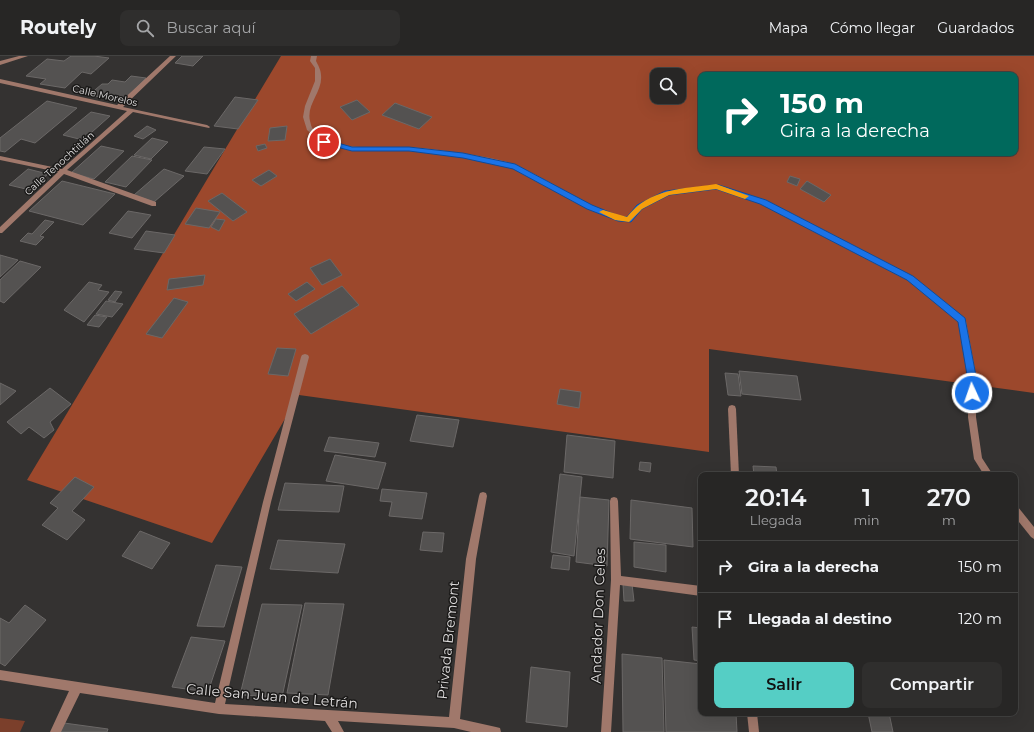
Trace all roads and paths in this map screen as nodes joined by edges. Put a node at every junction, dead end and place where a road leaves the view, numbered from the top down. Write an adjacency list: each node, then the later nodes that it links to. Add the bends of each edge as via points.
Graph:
1 (25, 56): 4 (street)
2 (173, 56): 6 (street)
3 (314, 56): 16 (street, via 313,61 319,70 318,81 306,114 309,129 324,142 352,149 409,149 476,157 515,167 590,207 629,220 639,207 667,193 716,187 763,202 910,278 962,321 973,381 972,417 978,459)
4 (0, 63)
5 (0, 81): 6 (street, Calle Morelos)
6 (119, 107): 7 (street, Calle Morelos)
7 (132, 110): 8 (street, Calle Morelos); 10 (street, Calle Tenochtitlán)
8 (207, 127)
9 (0, 158): 10 (street)
10 (62, 172): 11 (street); 12 (street, Calle Tenochtitlán)
11 (154, 204)
12 (0, 231)
13 (305, 357): 25 (street, via 267,502)
14 (732, 409): 15 (street)
15 (735, 472)
16 (987, 472)
17 (483, 496): 28 (street, Privada Bremont, via 471,559)
18 (614, 501): 21 (street, Andador Don Celes)
19 (1018, 514): 20 (street)
20 (1034, 534)
21 (616, 580): 22 (street); 32 (street, Andador Don Celes)
22 (698, 591)
23 (0, 675): 24 (street, Calle San Juan de Letrán)
24 (77, 687): 25 (street, Calle San Juan de Letrán); 29 (street)
25 (218, 709): 26 (street, Calle San Juan de Letrán)
26 (328, 715): 28 (street, Calle San Juan de Letrán); 30 (street)
27 (752, 716): 33 (street)
28 (454, 724): 31 (street, Calle San Juan de Letrán)
29 (55, 732)
30 (339, 732)
31 (496, 732)
32 (606, 732)
33 (754, 732)

